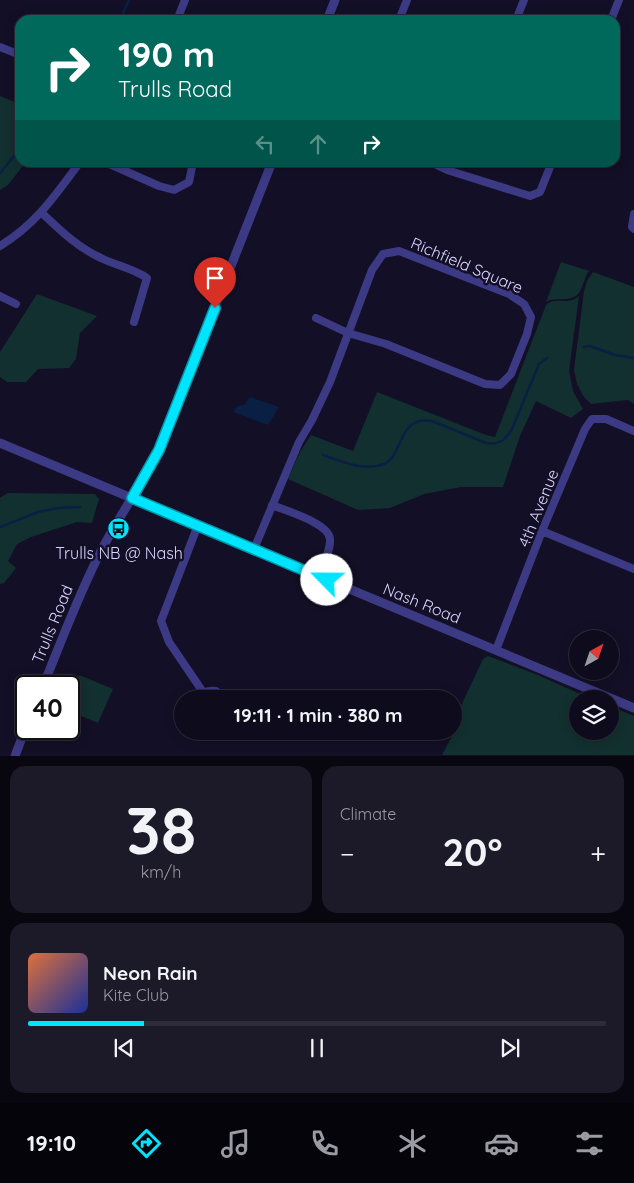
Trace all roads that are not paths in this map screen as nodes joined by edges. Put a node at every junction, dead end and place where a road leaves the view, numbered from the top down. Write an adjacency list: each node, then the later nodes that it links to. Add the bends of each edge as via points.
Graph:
1 (185, 0): 6 (street)
2 (335, 0): 7 (street)
3 (407, 0): 8 (street)
4 (524, 0): 9 (street)
5 (619, 0): 10 (street)
6 (179, 15)
7 (329, 15)
8 (401, 15)
9 (518, 15)
10 (613, 15)
11 (0, 47): 12 (street)
12 (15, 53)
13 (76, 167): 19 (street)
14 (116, 167): 15 (street, via 174,190 189,182)
15 (192, 167)
16 (270, 167): 30 (street, Trulls Road, via 159,450)
17 (451, 167): 18 (street, via 530,196 540,192)
18 (550, 167)
19 (42, 212): 22 (street, via 18,235); 26 (street, via 68,238 100,258 136,270 147,278)
20 (634, 214): 21 (street)
21 (634, 229)
22 (0, 246)
23 (0, 296): 24 (street)
24 (16, 304)
25 (316, 318): 27 (street)
26 (134, 322)
27 (348, 332): 27 (street, Richfield Square, via 485,384 500,385 511,374 531,317 524,304 509,294 399,251 383,254 372,270); 31 (street, Richfield Square, via 330,382)
28 (634, 431): 33 (street, 4th Avenue, via 606,419 592,419)
29 (0, 443): 30 (street, Nash Road)
30 (132, 498): 32 (street, Nash Road); 38 (street, Trulls Road, via 85,582)
31 (272, 505): 34 (street, Richfield Square); 36 (street, via 328,532 330,540)
32 (198, 525): 34 (street, Nash Road); 39 (street, via 161,621 168,642)
33 (542, 531): 35 (street); 37 (street, 4th Avenue)
34 (254, 549): 36 (street, Nash Road)
35 (634, 569)
36 (318, 576): 37 (street, Nash Road)
37 (496, 650): 40 (street, Nash Road)
38 (47, 675)
39 (197, 690)
40 (634, 708)
41 (21, 740): 42 (street)
42 (15, 756)

